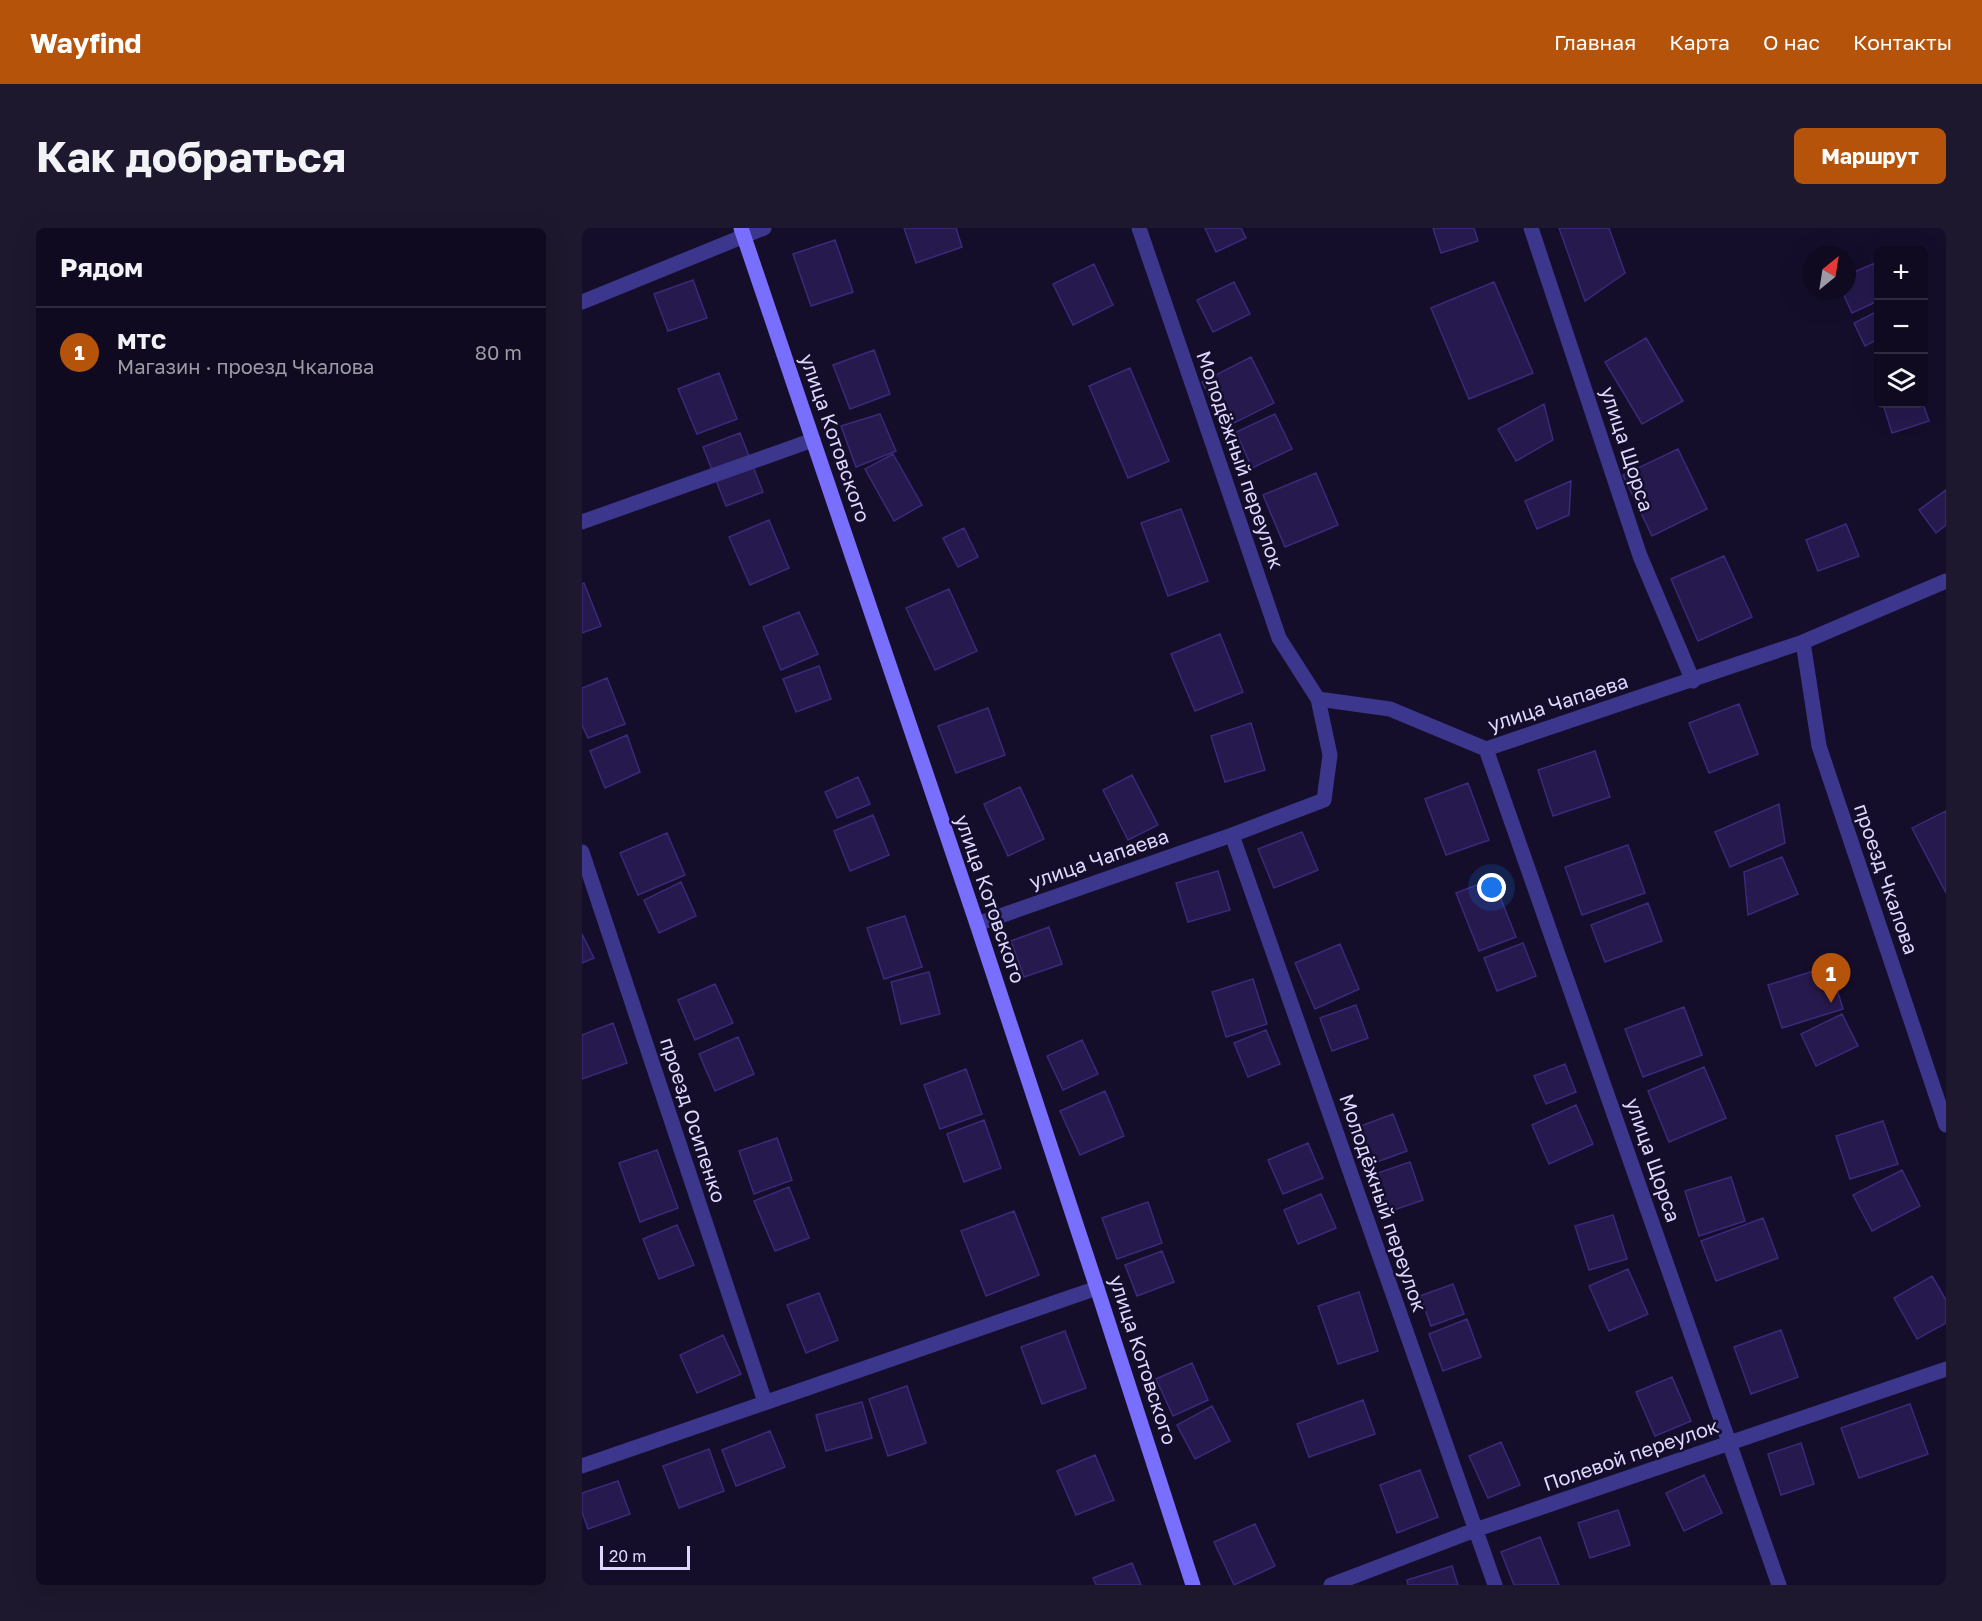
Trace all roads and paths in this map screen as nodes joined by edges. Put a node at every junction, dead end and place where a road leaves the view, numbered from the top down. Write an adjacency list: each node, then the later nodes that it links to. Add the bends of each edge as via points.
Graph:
1 (764, 228): 4 (street)
2 (1139, 228): 11 (street, Молодёжный переулок, via 1279,639)
3 (1531, 228): 10 (street, улица Щорса, via 1640,556)
4 (742, 231): 5 (street); 6 (street, улица Котовского)
5 (582, 302)
6 (813, 440): 7 (street); 15 (street, улица Котовского)
7 (582, 522)
8 (1946, 581): 9 (street, улица Чапаева)
9 (1803, 642): 10 (street, улица Чапаева); 16 (street, проезд Чкалова, via 1819,746)
10 (1693, 681): 12 (street, улица Чапаева)
11 (1318, 699): 12 (street, улица Чапаева, via 1390,709); 13 (street, улица Чапаева, via 1330,755 1324,800)
12 (1486, 749): 20 (street, улица Щорса)
13 (1232, 835): 15 (street, улица Чапаева); 22 (street, Молодёжный переулок)
14 (582, 852): 19 (street, проезд Осипенко)
15 (977, 924): 17 (street, улица Котовского)
16 (1946, 1125)
17 (1098, 1288): 19 (street); 23 (street, улица Котовского)
18 (1946, 1369): 20 (street, Полевой переулок)
19 (765, 1402): 21 (street)
20 (1730, 1443): 22 (street, Полевой переулок); 26 (street, улица Щорса)
21 (582, 1466)
22 (1475, 1530): 24 (street, Полевой переулок); 25 (street, Молодёжный переулок)
23 (1193, 1585)
24 (1330, 1585)
25 (1495, 1585)
26 (1779, 1585)

